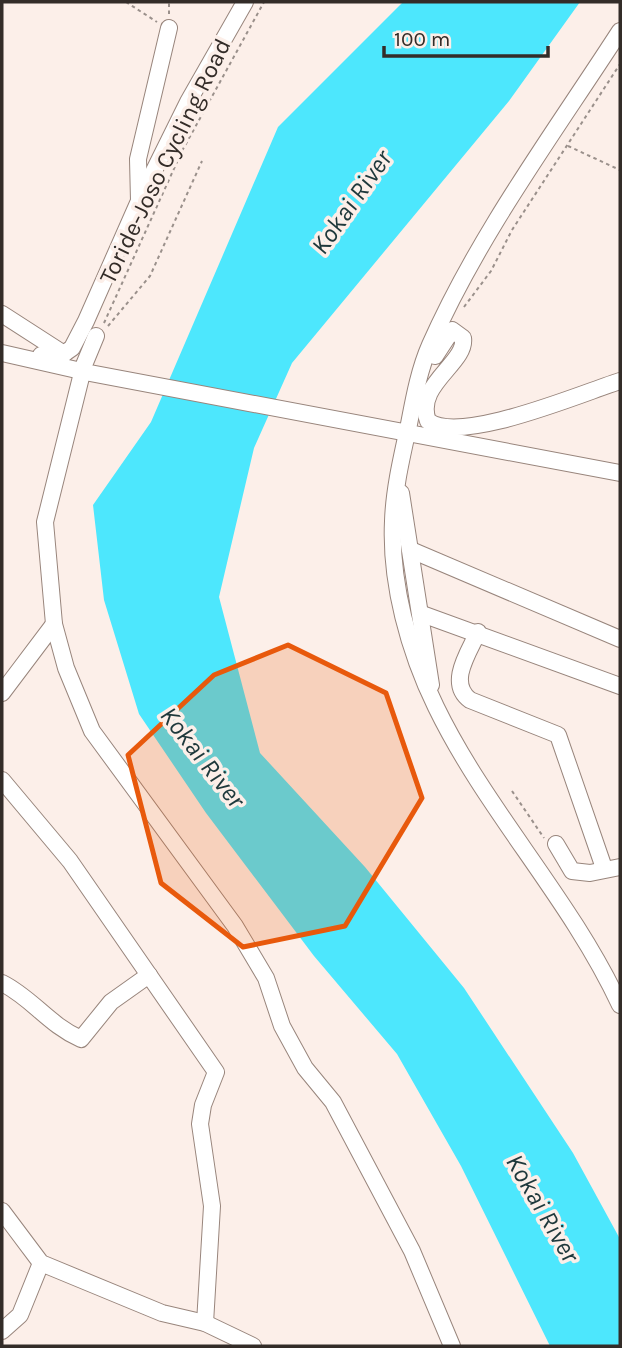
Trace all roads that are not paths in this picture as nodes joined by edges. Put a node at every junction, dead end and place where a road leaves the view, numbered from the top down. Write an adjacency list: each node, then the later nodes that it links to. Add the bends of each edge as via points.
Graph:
1 (245, 2): 4 (street)
2 (169, 28): 4 (street, via 138,159)
3 (620, 31): 12 (street, via 499,218 433,337)
4 (139, 201): 9 (street, via 86,321)
5 (2, 314): 9 (street)
6 (96, 336): 10 (street)
7 (2, 347): 9 (street, via 51,357)
8 (2, 354): 10 (street)
9 (64, 354)
10 (86, 372): 13 (street); 18 (street, via 45,522)
11 (620, 381): 12 (street, via 499,421 452,428 431,424 427,419 432,387 464,344 454,330)
12 (417, 386): 13 (street)
13 (402, 432): 14 (street); 15 (street)
14 (620, 473)
15 (398, 477): 16 (street); 23 (street, via 393,523 396,573 414,654)
16 (415, 550): 17 (street); 20 (street)
17 (425, 614): 19 (street); 23 (street)
18 (54, 624): 22 (street); 35 (street, via 92,731 235,926 266,978 282,1026 305,1068 333,1102 412,1251)
19 (478, 632): 21 (street); 26 (street, via 460,674 461,690 470,700 558,735)
20 (620, 639)
21 (620, 686)
22 (2, 693)
23 (431, 697): 29 (street, via 484,788 574,919)
24 (2, 780): 27 (street, via 69,861)
25 (556, 844): 26 (street, via 572,871 590,873)
26 (612, 867)
27 (149, 975): 28 (street, via 111,1002 80,1039 60,1030 20,992); 32 (street, via 216,1072 200,1124 212,1206)
28 (2, 983)
29 (620, 1005)
30 (2, 1211): 31 (street)
31 (41, 1263): 32 (street, via 162,1313); 33 (street, via 20,1315)
32 (205, 1323): 34 (street)
33 (2, 1331)
34 (253, 1346)
35 (452, 1346)

